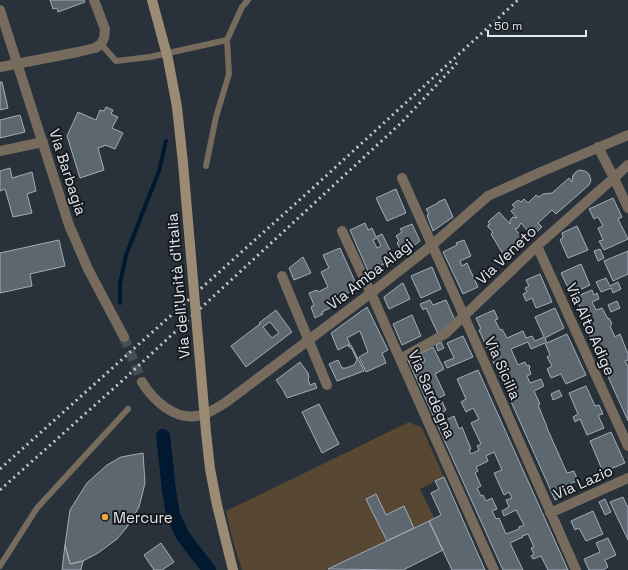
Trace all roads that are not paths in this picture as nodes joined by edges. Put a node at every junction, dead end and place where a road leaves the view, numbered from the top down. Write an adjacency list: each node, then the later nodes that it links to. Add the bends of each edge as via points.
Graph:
1 (94, 0): 6 (street, via 105,29)
2 (152, 0): 34 (main road, Via dell'Unità d'Italia, bridge, via 168,59 177,107 210,469)
3 (248, 0): 5 (lane, via 242,7)
4 (0, 10): 7 (street, Via Barbagia)
5 (227, 40): 6 (lane, via 150,57 116,61); 14 (lane, via 229,74 216,117)
6 (101, 44): 7 (street, via 95,48)
7 (17, 64): 8 (street); 10 (street, Via Barbagia)
8 (0, 67)
9 (628, 135): 11 (street, Via Amba Alagi)
10 (43, 142): 12 (street); 24 (street, Via Barbagia, via 69,225 88,269)
11 (598, 147): 16 (street); 19 (street, Via Amba Alagi, via 488,196)
12 (0, 151)
13 (628, 165): 16 (street, Via Veneto)
14 (206, 166)
15 (402, 178): 19 (street, Via Sicilia)
16 (614, 178): 17 (street); 20 (street, Via Veneto)
17 (628, 208)
18 (342, 231): 22 (street, Via Sardegna)
19 (432, 245): 22 (street, Via Amba Alagi); 23 (street, Via Sicilia)
20 (537, 246): 23 (street, Via Veneto); 30 (street, Via Alto Adige)
21 (282, 276): 25 (street)
22 (371, 293): 25 (street, Via Amba Alagi); 26 (street, Via Sardegna)
23 (464, 316): 26 (street, Via Veneto, via 445,334); 32 (street, Via Sicilia)
24 (124, 337)
25 (309, 340): 27 (street, Via Amba Alagi, via 208,413 186,416 174,413 154,398); 28 (street)
26 (400, 359): 35 (street, Via Sardegna)
27 (142, 382)
28 (327, 385)
29 (128, 409): 33 (lane, via 37,508)
30 (628, 446)
31 (628, 478): 32 (street, Via Lazio)
32 (550, 513): 36 (street, Via Sicilia)
33 (0, 566)
34 (233, 570)
35 (494, 570)
36 (576, 570)

